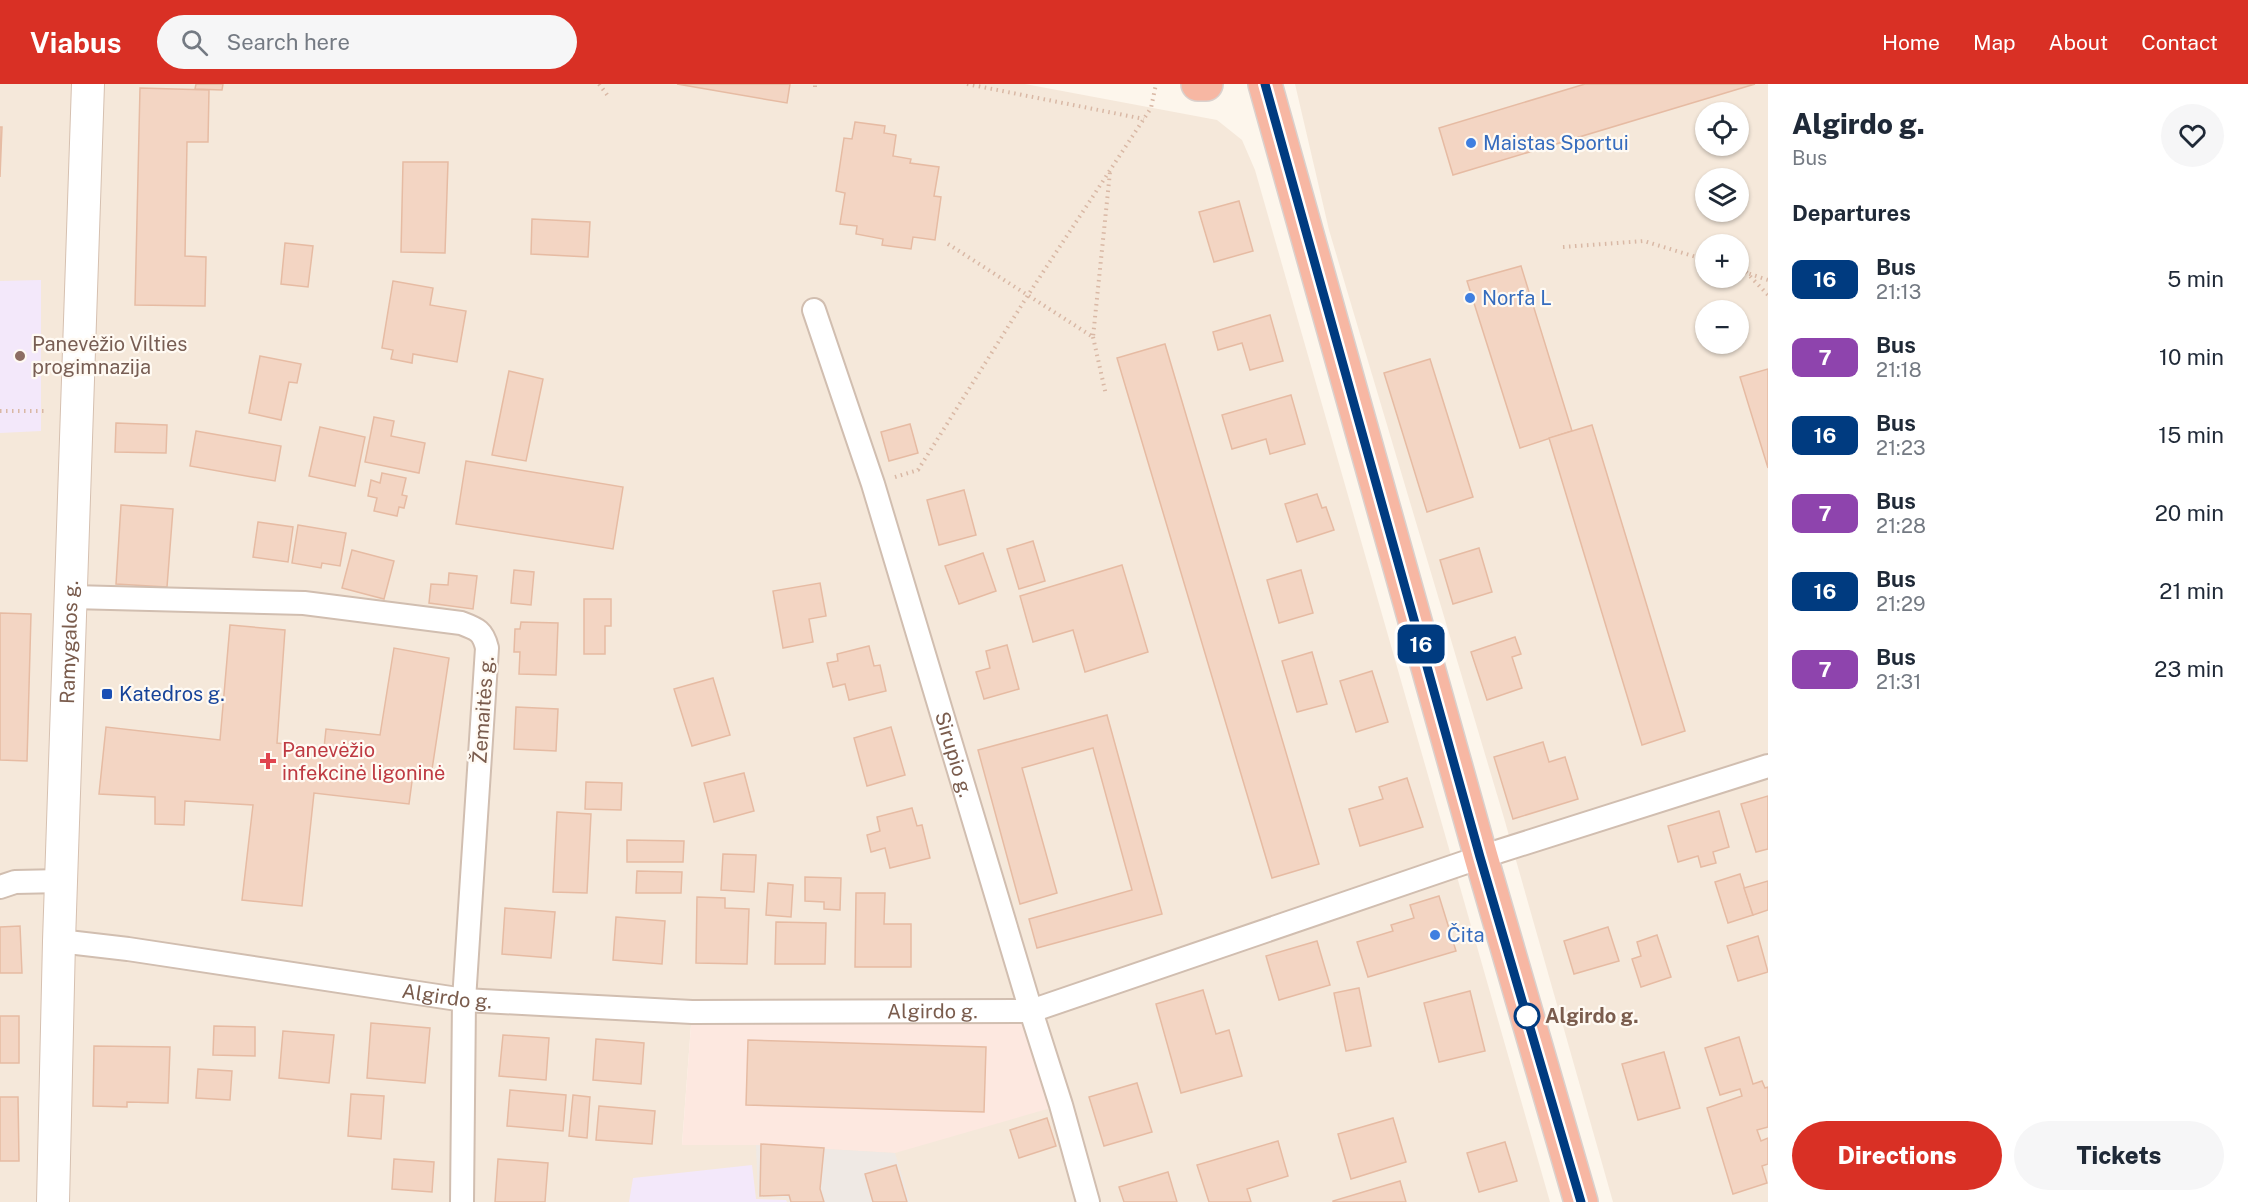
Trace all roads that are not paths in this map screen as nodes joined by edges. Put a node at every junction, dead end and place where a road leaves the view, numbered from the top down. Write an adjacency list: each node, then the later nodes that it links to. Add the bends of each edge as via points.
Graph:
1 (88, 84): 6 (main road, Ramygalos g.)
2 (1198, 84): 3 (highway)
3 (1206, 84)
4 (1265, 84): 8 (highway)
5 (814, 310): 13 (street, Sirupio g., via 873,484)
6 (72, 597): 9 (main road, Ramygalos g.); 12 (street, Žemaitės g., via 304,603 461,622 477,629 487,648)
7 (1768, 766): 8 (street, Algirdo g.)
8 (1480, 857): 13 (street, Algirdo g.); 17 (highway)
9 (62, 881): 10 (street, via 15,882); 11 (main road, Ramygalos g.)
10 (0, 887)
11 (59, 941): 12 (street, Algirdo g.); 14 (main road, Ramygalos g.)
12 (464, 1000): 13 (street, Algirdo g., via 692,1012); 15 (street, Žemaitės g.)
13 (1031, 1011): 16 (street, Sirupio g.)
14 (53, 1202)
15 (462, 1202)
16 (1088, 1202)
17 (1581, 1202)

